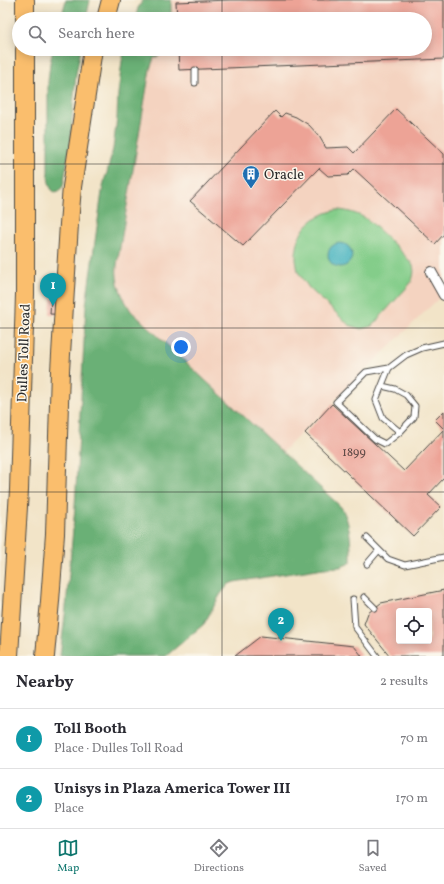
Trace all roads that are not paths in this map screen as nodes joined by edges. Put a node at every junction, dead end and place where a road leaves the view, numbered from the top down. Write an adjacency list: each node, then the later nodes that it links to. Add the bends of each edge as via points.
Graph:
1 (25, 0): 4 (highway)
2 (102, 0): 5 (highway)
3 (111, 0): 6 (highway)
4 (25, 12)
5 (99, 12)
6 (108, 12)
7 (25, 56): 26 (highway, Dulles Toll Road, via 25,294 19,490)
8 (92, 56): 12 (highway)
9 (97, 56): 12 (highway)
10 (195, 70): 11 (lane)
11 (195, 83)
12 (84, 108): 27 (highway, via 68,231 55,534)
13 (444, 277): 14 (street, via 431,272)
14 (444, 296)
15 (444, 343): 16 (lane, via 406,355)
16 (390, 368): 17 (lane); 18 (lane, via 366,372 336,402 375,439 385,444)
17 (382, 386): 18 (lane, via 376,400 383,418); 18 (lane, via 406,395 415,406 414,417)
18 (400, 432)
19 (367, 538): 20 (lane)
20 (379, 550): 21 (lane, via 388,559 405,565); 22 (lane)
21 (444, 556)
22 (367, 564)
23 (364, 597): 25 (lane)
24 (353, 599): 28 (lane, via 355,628)
25 (375, 608)
26 (9, 656)
27 (44, 656)
28 (377, 656)

